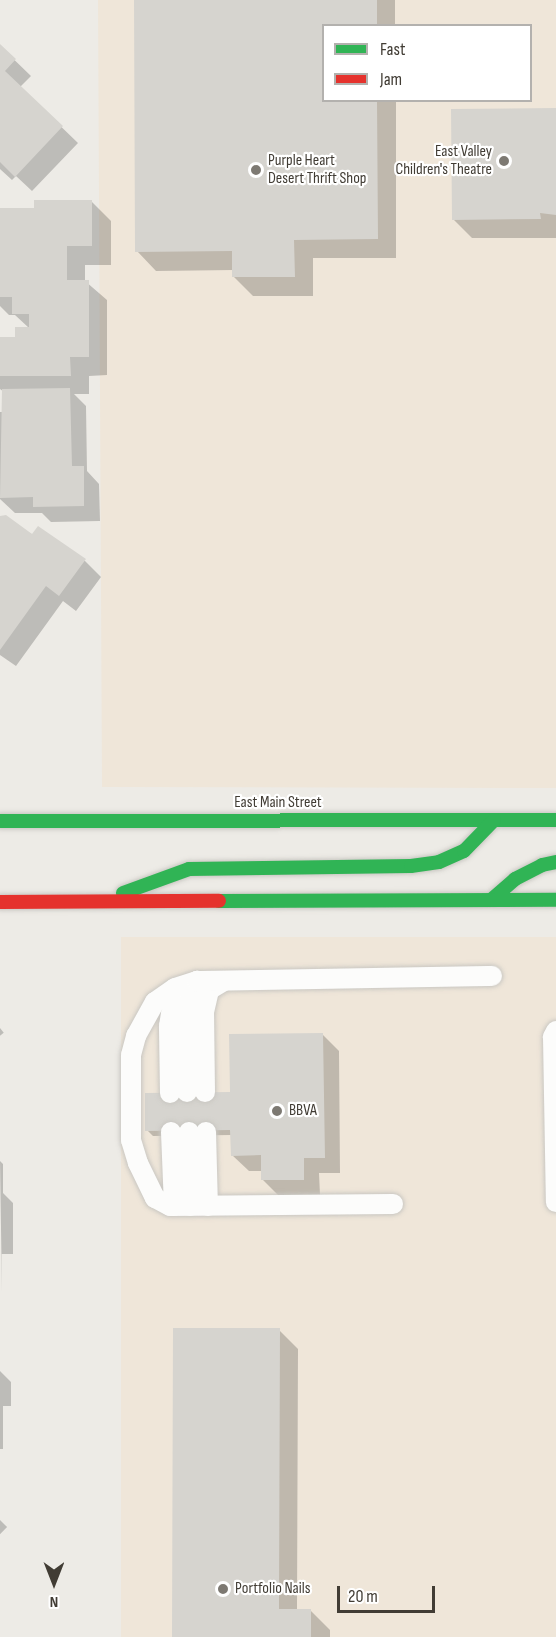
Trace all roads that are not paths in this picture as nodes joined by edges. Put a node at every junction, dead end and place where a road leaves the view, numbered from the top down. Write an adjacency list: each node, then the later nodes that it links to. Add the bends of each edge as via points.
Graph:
1 (494, 820): 2 (main road, East Main Street); 3 (main road, East Main Street); 7 (main road, via 464,851 440,862 411,866 189,868)
2 (556, 820)
3 (0, 821)
4 (556, 862): 5 (main road, via 515,879)
5 (491, 900): 6 (main road); 7 (main road)
6 (556, 900)
7 (103, 901): 8 (main road)
8 (0, 902)
9 (492, 976): 11 (lane)
10 (197, 981): 11 (lane); 12 (lane); 14 (lane, via 189,1000 187,1022)
11 (224, 981): 14 (lane, via 209,990)
12 (175, 988): 14 (lane, via 169,1026); 17 (lane, via 155,1002 136,1036 131,1055 131,1140 155,1198)
13 (556, 1031): 15 (lane, via 552,1037)
14 (188, 1093)
15 (556, 1202)
16 (393, 1203): 17 (lane)
17 (191, 1206): 17 (lane, via 188,1132)

